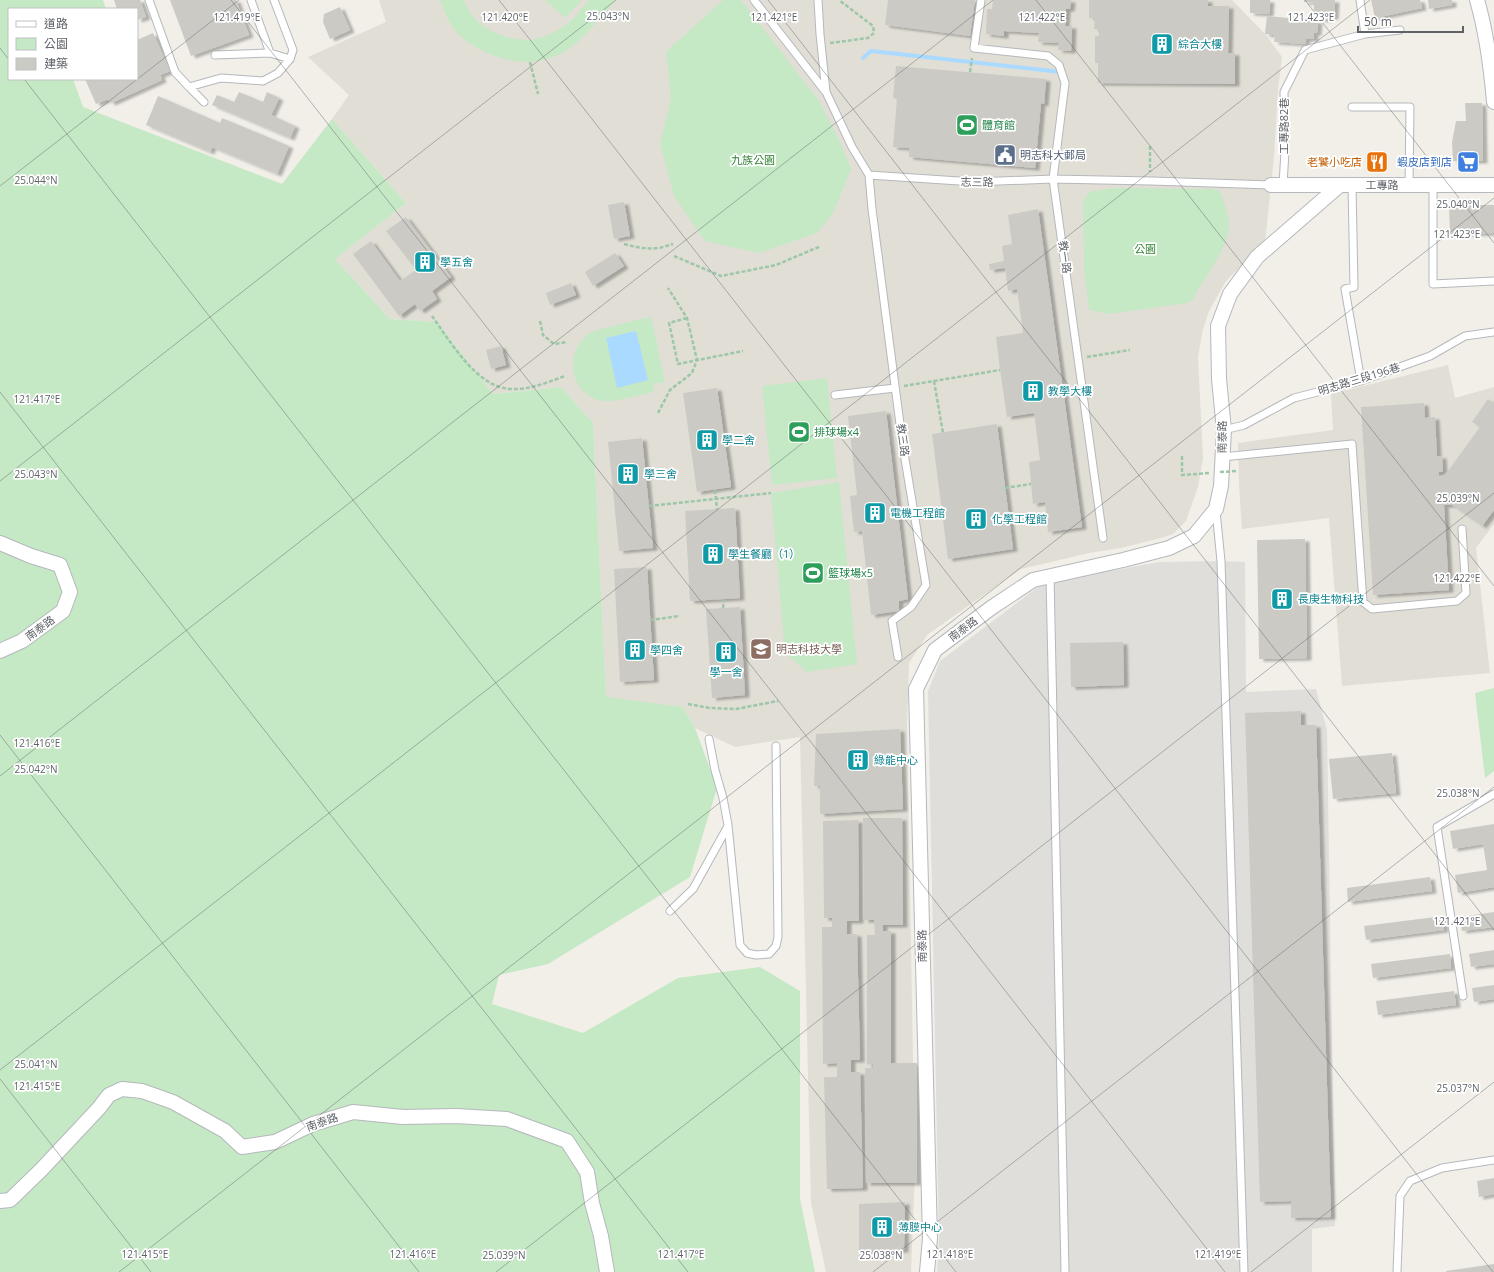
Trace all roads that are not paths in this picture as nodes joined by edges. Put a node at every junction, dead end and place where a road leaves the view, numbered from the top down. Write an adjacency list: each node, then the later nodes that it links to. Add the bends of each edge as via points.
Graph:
1 (149, 0): 14 (lane, via 175,72)
2 (251, 0): 11 (lane)
3 (274, 0): 13 (lane, via 293,50)
4 (754, 0): 15 (lane)
5 (818, 0): 15 (lane)
6 (981, 0): 20 (lane, 教一路, via 974,48 1048,56 1060,65 1065,83)
7 (1360, 0): 10 (lane)
8 (1478, 0): 17 (street, via 1491,63)
9 (1400, 30): 10 (lane, 工專路82巷)
10 (1365, 34): 21 (lane, 工專路82巷, via 1305,50 1284,92 1285,151)
11 (270, 53): 12 (lane); 13 (lane)
12 (215, 55)
13 (290, 59): 14 (lane, via 278,73 263,81 221,78)
14 (189, 87): 16 (lane)
15 (826, 92): 19 (lane, via 852,147)
16 (204, 102)
17 (1494, 102)
18 (1352, 107): 23 (lane, via 1410,107)
19 (869, 174): 20 (lane, 志三路, via 974,182); 29 (lane, 教三路)
20 (1054, 179): 21 (lane, 志三路); 35 (lane, 教一路)
21 (1277, 185): 22 (street, 工專路)
22 (1346, 185): 23 (street, 工專路); 28 (lane, via 1354,287 1344,289); 31 (street, 南泰路, via 1257,257 1230,294 1218,326 1219,379)
23 (1409, 185): 24 (street, 工專路)
24 (1433, 185): 25 (street, 工專路); 26 (lane, via 1433,284)
25 (1494, 185)
26 (1494, 281)
27 (1494, 332): 28 (lane, 明志路三段196巷, via 1465,336 1430,356)
28 (1361, 381): 31 (lane, 明志路三段196巷, via 1294,398 1244,425)
29 (895, 388): 30 (lane); 39 (lane, 教三路, via 926,585 911,607 892,621)
30 (836, 395)
31 (1224, 430): 32 (street, 南泰路)
32 (1222, 457): 33 (street, 南泰路, via 1221,486); 34 (lane, via 1352,444 1363,602 1372,609 1457,601 1466,593)
33 (1216, 509): 37 (street, 南泰路, via 1194,536 1169,548); 51 (lane, via 1222,568)
34 (1462, 529)
35 (1103, 538)
36 (0, 543): 38 (street, 南泰路, via 60,565 70,592 63,611 22,641)
37 (1050, 576): 49 (street, 南泰路, via 1033,580 935,650 916,689 930,1238); 50 (lane)
38 (0, 651)
39 (898, 657)
40 (710, 739): 43 (lane)
41 (776, 746): 43 (lane, via 778,937 776,946 769,954 747,953 740,946)
42 (1494, 794): 45 (lane, via 1437,827)
43 (728, 826): 44 (lane, via 693,889)
44 (670, 911)
45 (1463, 996)
46 (1494, 1160): 52 (lane, via 1442,1168 1410,1181 1400,1196)
47 (0, 1201): 48 (street, 南泰路, via 10,1200 109,1095 122,1089 142,1091 173,1102 225,1131 242,1147 275,1142 313,1124 353,1112 403,1117 456,1116 507,1119 567,1141 587,1172)
48 (607, 1272)
49 (927, 1272)
50 (1065, 1272)
51 (1244, 1272)
52 (1397, 1272)

